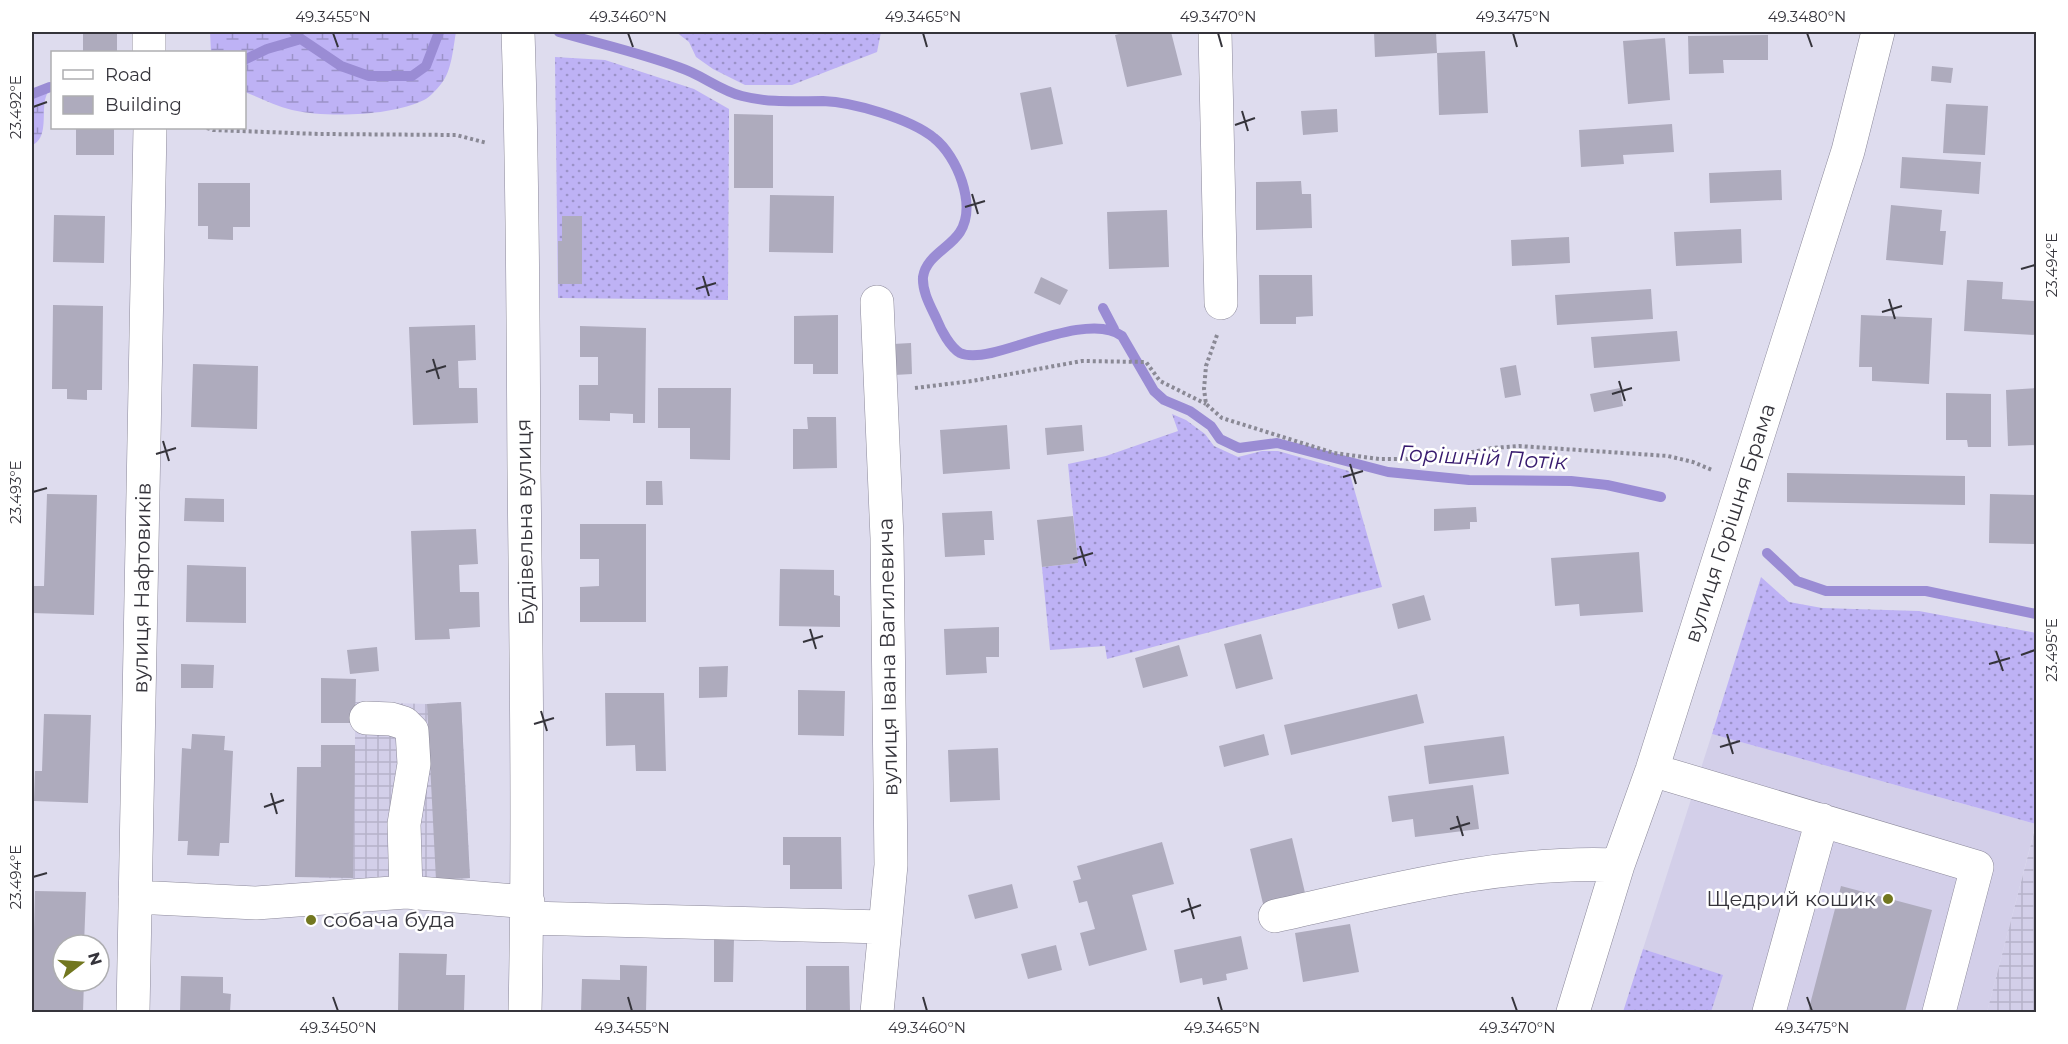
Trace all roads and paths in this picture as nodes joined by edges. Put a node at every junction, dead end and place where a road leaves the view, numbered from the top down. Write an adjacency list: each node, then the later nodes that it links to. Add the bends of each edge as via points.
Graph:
1 (149, 32): 5 (street)
2 (518, 32): 8 (street, Будівельна вулиця)
3 (1215, 32): 10 (street)
4 (1878, 32): 14 (street, вулиця Горішня Брама, via 1848,151)
5 (149, 51)
6 (150, 129): 20 (street, вулиця Нафтовиків)
7 (210, 129): 8 (path, via 456,135)
8 (521, 157): 21 (street, Будівельна вулиця)
9 (877, 302): 12 (street, вулиця Івана Вагилевича)
10 (1221, 303)
11 (1206, 366): 13 (path)
12 (881, 392): 13 (path, via 1082,361 1126,360 1146,362 1160,381); 23 (street, вулиця Івана Вагилевича, via 891,865)
13 (1206, 404): 14 (path, via 1222,418 1334,453 1379,459 1439,459 1519,446 1668,456)
14 (1743, 483): 16 (street, вулиця Горішня Брама)
15 (366, 718): 19 (street, via 391,719 412,731 414,764 404,824)
16 (1652, 770): 17 (street); 18 (street, вулиця Горішня Брама)
17 (1822, 820): 28 (street); 29 (street, via 1977,867)
18 (1618, 865): 22 (street, via 1461,875); 27 (street, вулиця Горішня Брама)
19 (406, 892): 20 (street, via 256,903); 21 (street)
20 (135, 897): 24 (street, вулиця Нафтовиків)
21 (528, 910): 23 (street); 25 (street, Будівельна вулиця)
22 (1275, 916)
23 (884, 927): 26 (street, вулиця Івана Вагилевича)
24 (133, 1012)
25 (525, 1012)
26 (877, 1012)
27 (1573, 1012)
28 (1769, 1012)
29 (1939, 1012)

